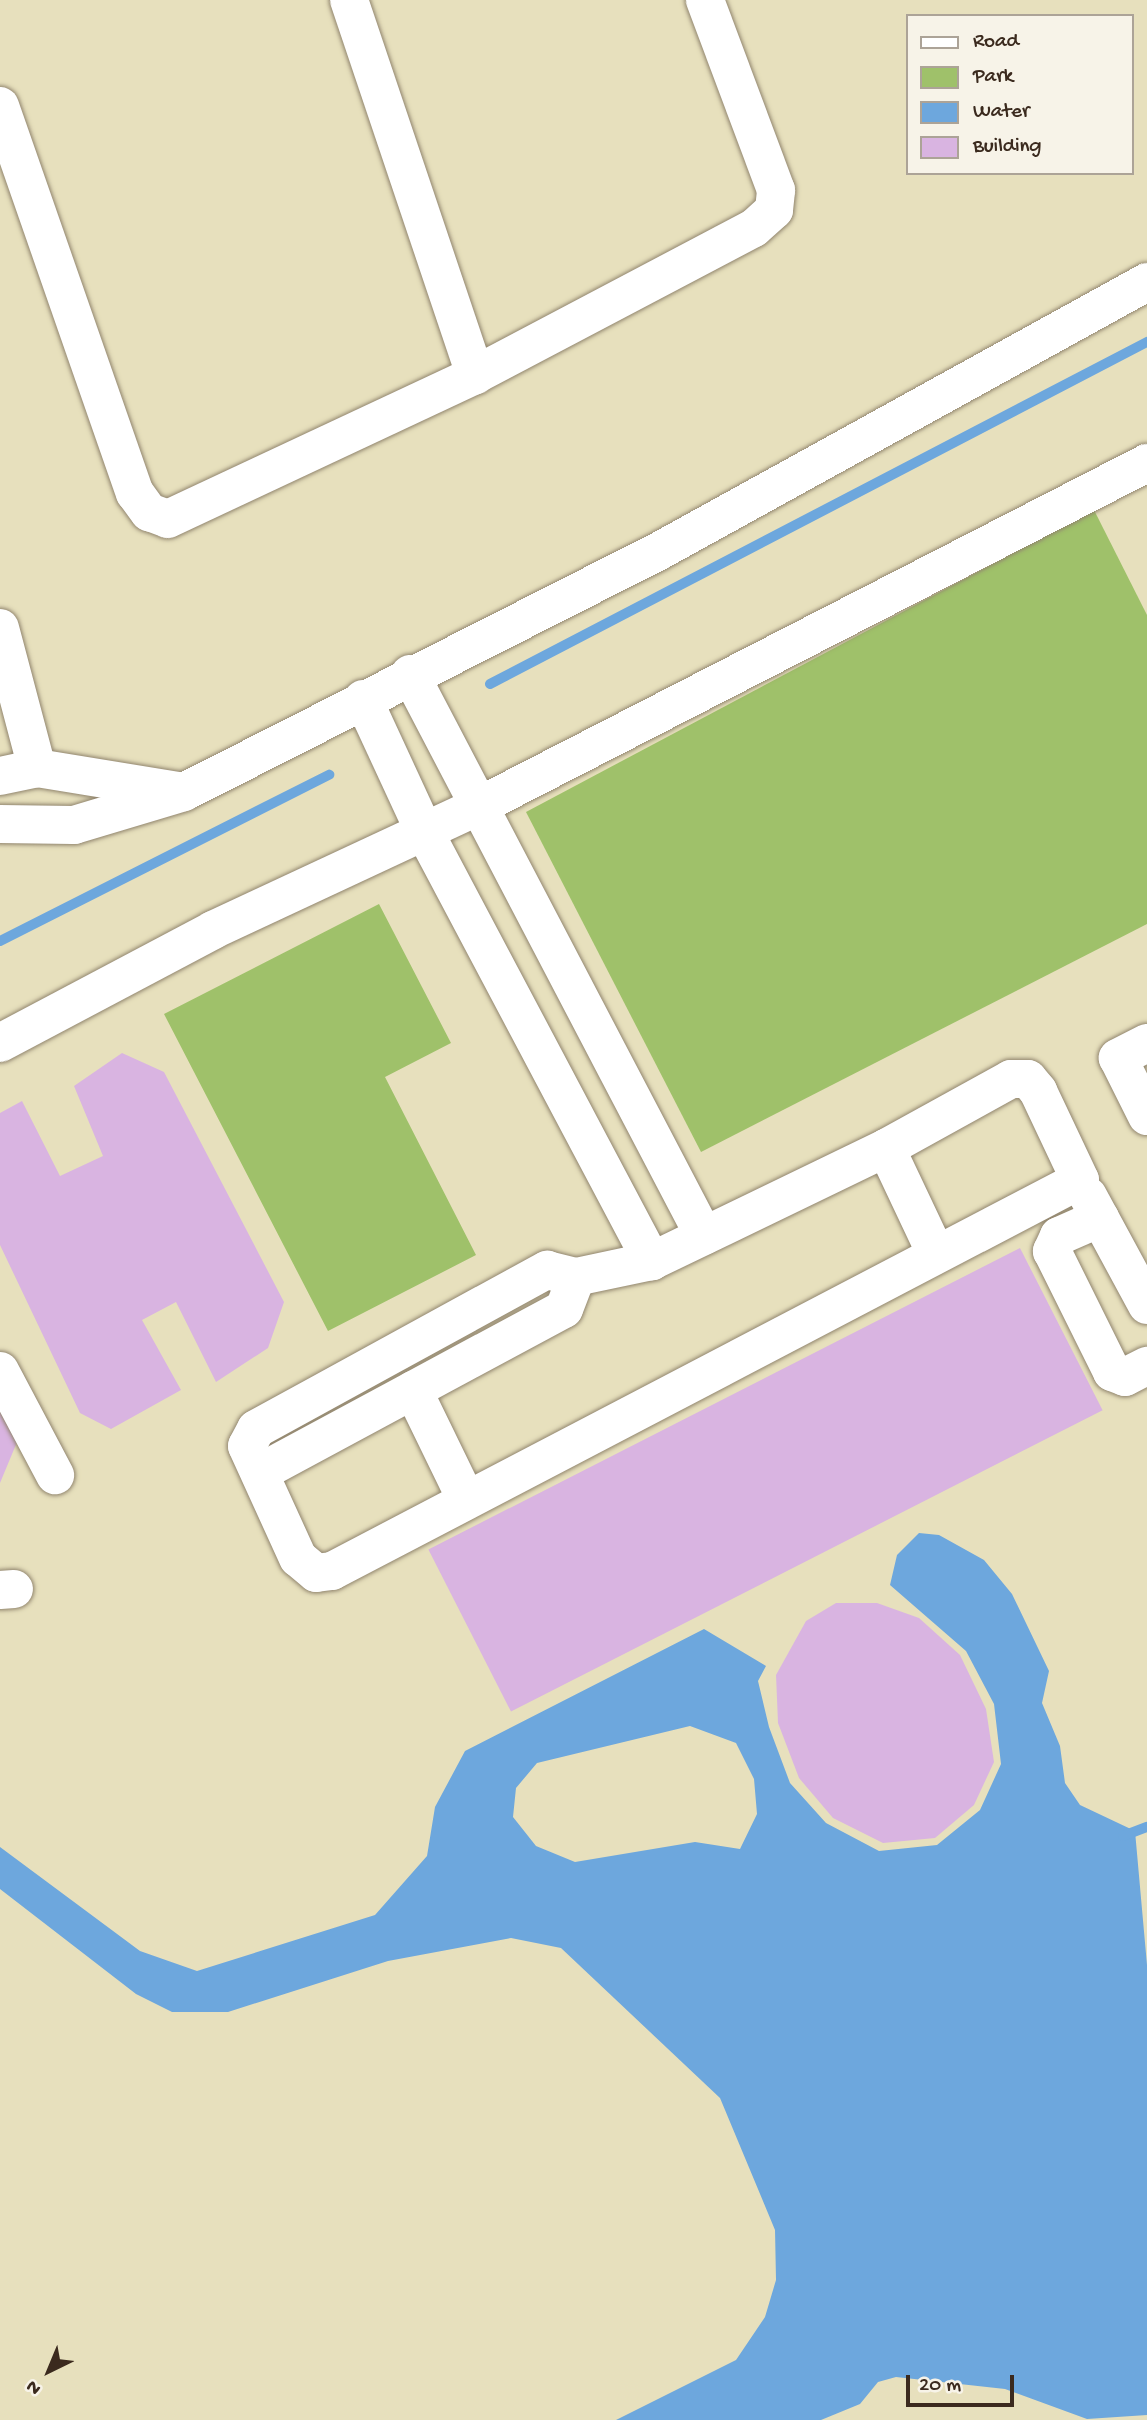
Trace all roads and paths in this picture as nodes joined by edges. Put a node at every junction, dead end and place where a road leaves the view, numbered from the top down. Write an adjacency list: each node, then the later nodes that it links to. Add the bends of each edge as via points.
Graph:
1 (349, 0): 5 (street)
2 (705, 0): 5 (street, via 776,190 774,210 754,228)
3 (0, 106): 5 (street, via 135,493 149,512 168,519)
4 (1147, 282): 8 (street, via 661,550)
5 (475, 375)
6 (1147, 463): 13 (street)
7 (0, 628): 10 (street)
8 (411, 674): 9 (street); 13 (street)
9 (363, 699): 12 (street); 15 (street)
10 (37, 768): 11 (street); 12 (street)
11 (0, 776)
12 (184, 792): 14 (street, via 74,825)
13 (479, 806): 15 (street); 22 (street)
14 (0, 824)
15 (424, 831): 16 (street, via 213,930); 24 (street)
16 (0, 1043)
17 (1147, 1043): 18 (street, via 1118,1058)
18 (1147, 1116)
19 (886, 1148): 20 (street, via 1012,1079 1028,1079); 22 (street); 23 (street)
20 (1080, 1180): 21 (street); 23 (street)
21 (1100, 1218): 26 (street); 27 (street, via 1059,1236 1052,1251 1112,1372 1125,1377)
22 (704, 1236): 24 (street)
23 (936, 1254): 32 (street)
24 (652, 1261): 25 (street)
25 (576, 1277): 29 (street, via 564,1309); 30 (street, via 548,1270 256,1429 247,1446)
26 (1147, 1305)
27 (1147, 1366)
28 (0, 1371): 31 (street)
29 (413, 1390): 30 (street); 32 (street)
30 (261, 1472): 32 (street, via 298,1558 316,1573 332,1571)
31 (55, 1475)
32 (465, 1497)

